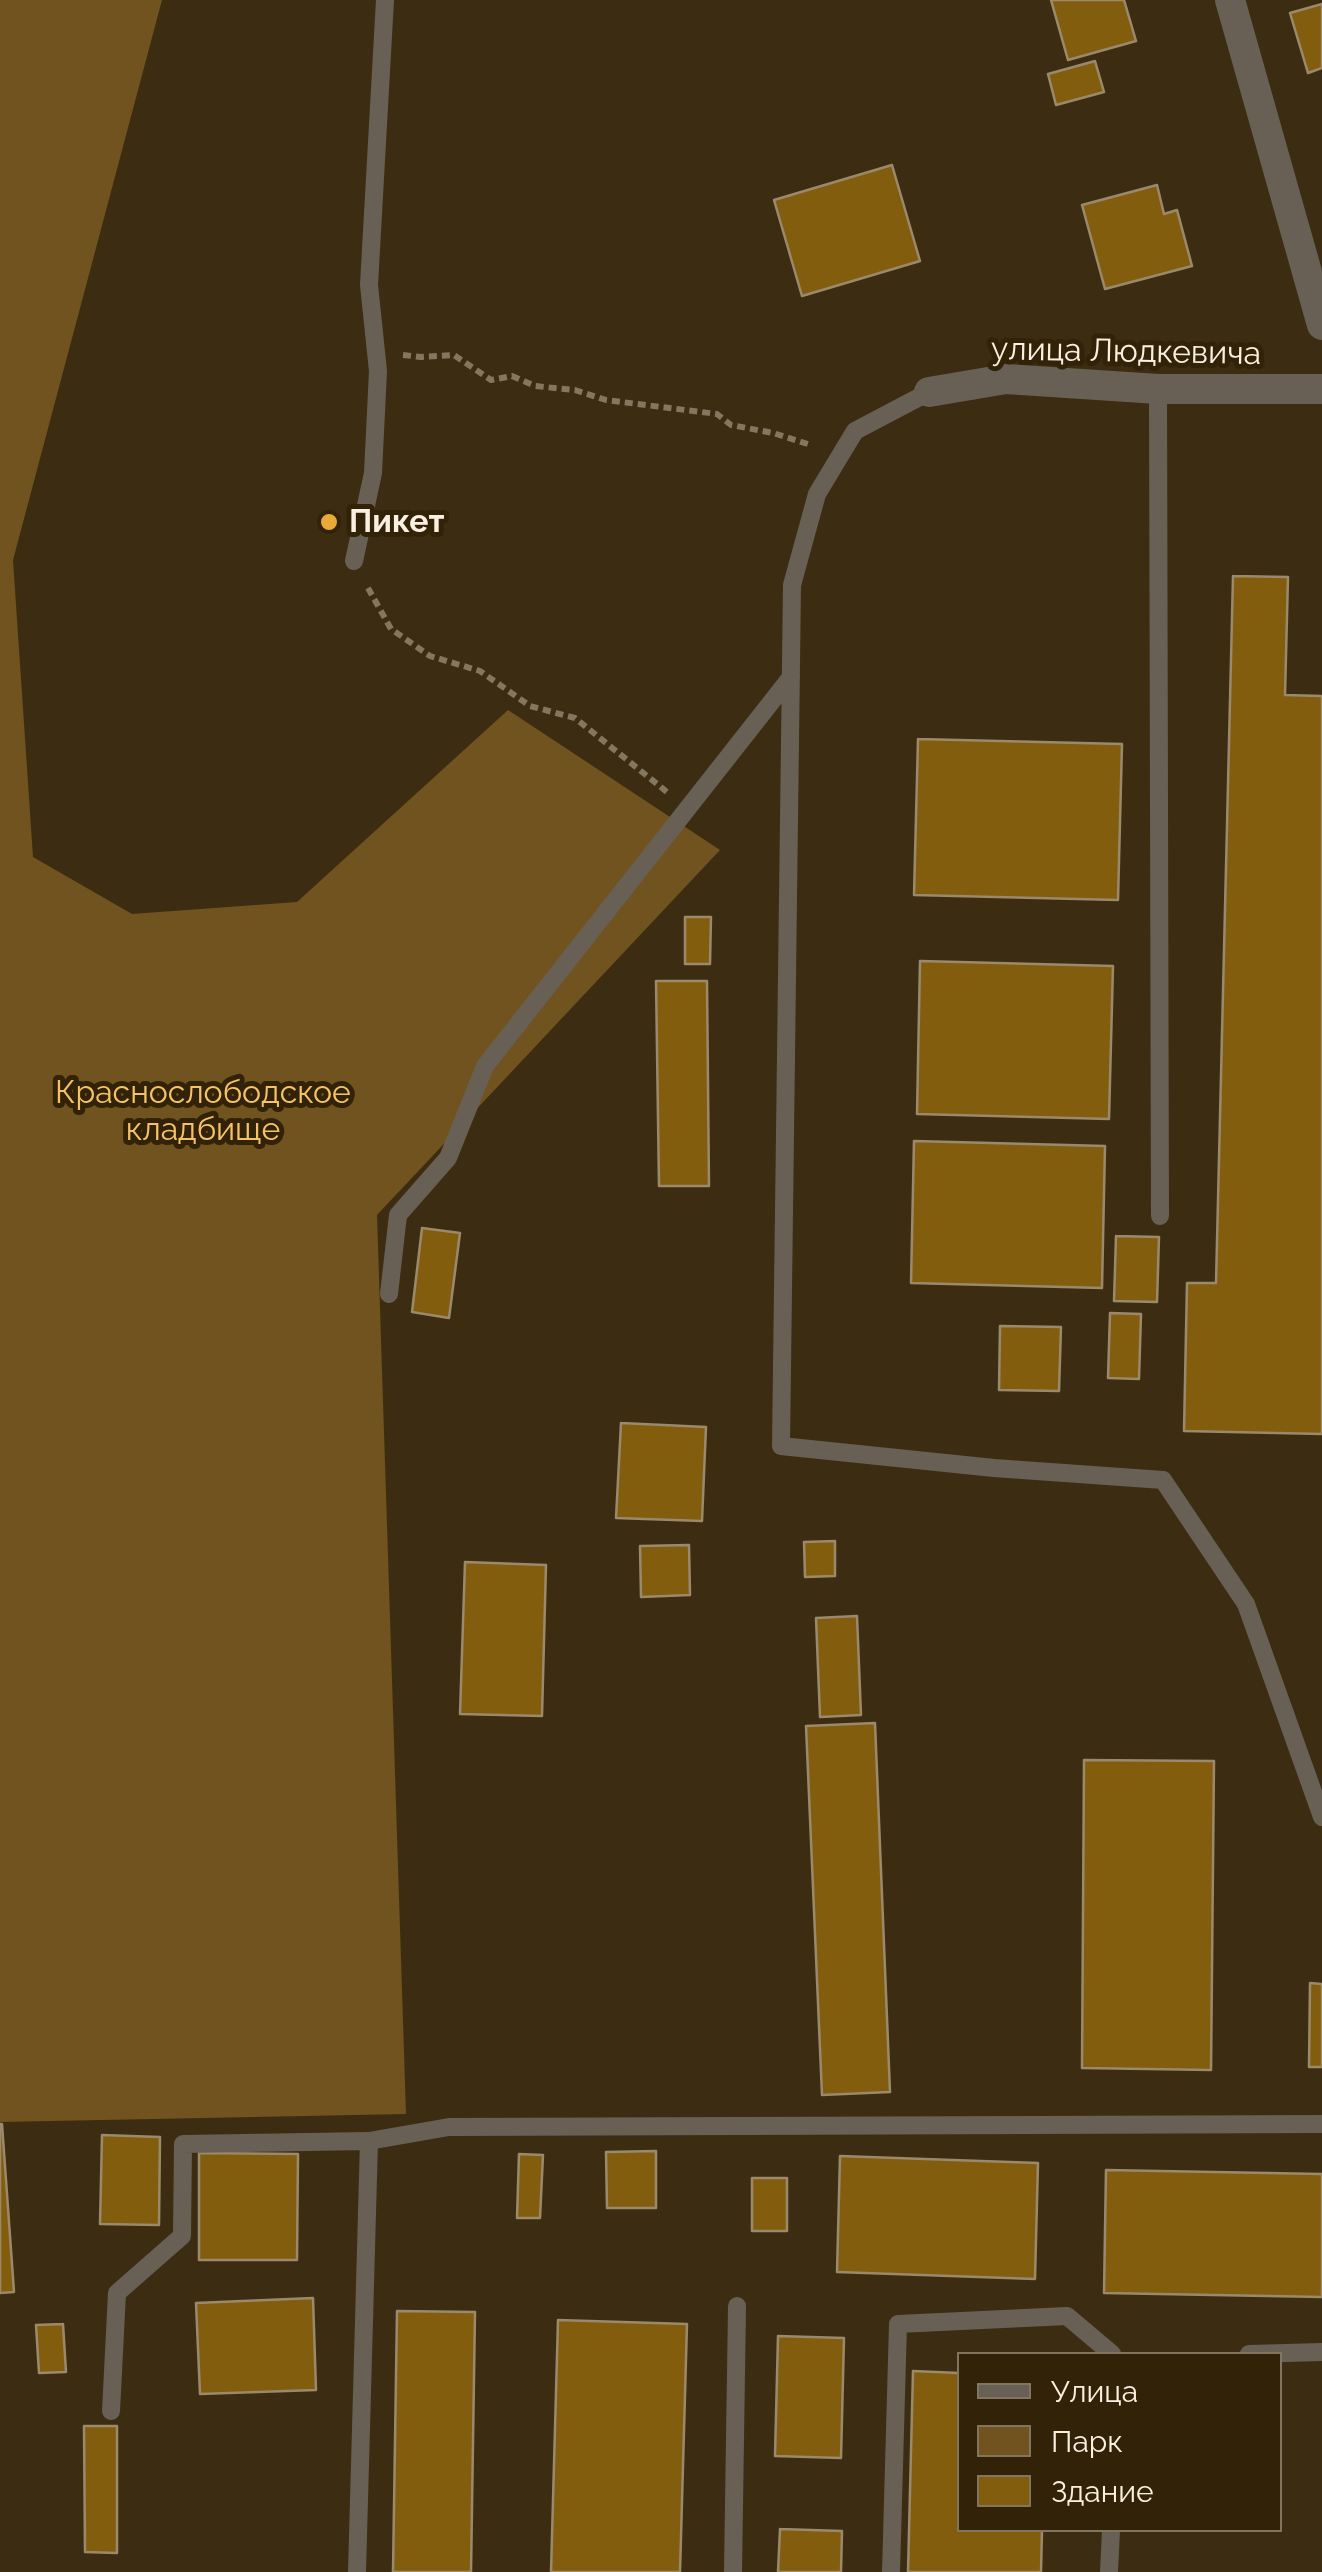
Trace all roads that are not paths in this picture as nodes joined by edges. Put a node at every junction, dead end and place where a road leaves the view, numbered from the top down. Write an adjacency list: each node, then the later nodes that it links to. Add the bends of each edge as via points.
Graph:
1 (385, 0): 7 (lane, via 369,284 378,370 373,473)
2 (1230, 0): 3 (street)
3 (1322, 325)
4 (1158, 389): 5 (street, улица Людкевича); 6 (street, улица Людкевича, via 1006,379); 9 (lane)
5 (1322, 389)
6 (929, 392): 8 (lane, via 855,431 817,494 792,585)
7 (354, 562)
8 (791, 676): 10 (lane, via 486,1066 448,1158 398,1215); 11 (lane, via 781,1446 1163,1480 1246,1604)
9 (1160, 1216)
10 (389, 1294)
11 (1322, 1817)
12 (1322, 2124): 13 (lane, via 449,2127)
13 (368, 2142): 18 (lane, via 183,2144 182,2236 117,2293); 20 (lane)
14 (737, 2306): 21 (lane)
15 (1110, 2352): 22 (lane, via 1067,2316 898,2324)
16 (1322, 2352): 17 (lane)
17 (1282, 2353)
18 (111, 2411)
19 (1111, 2532): 23 (lane)
20 (357, 2572)
21 (732, 2572)
22 (891, 2572)
23 (1109, 2572)

